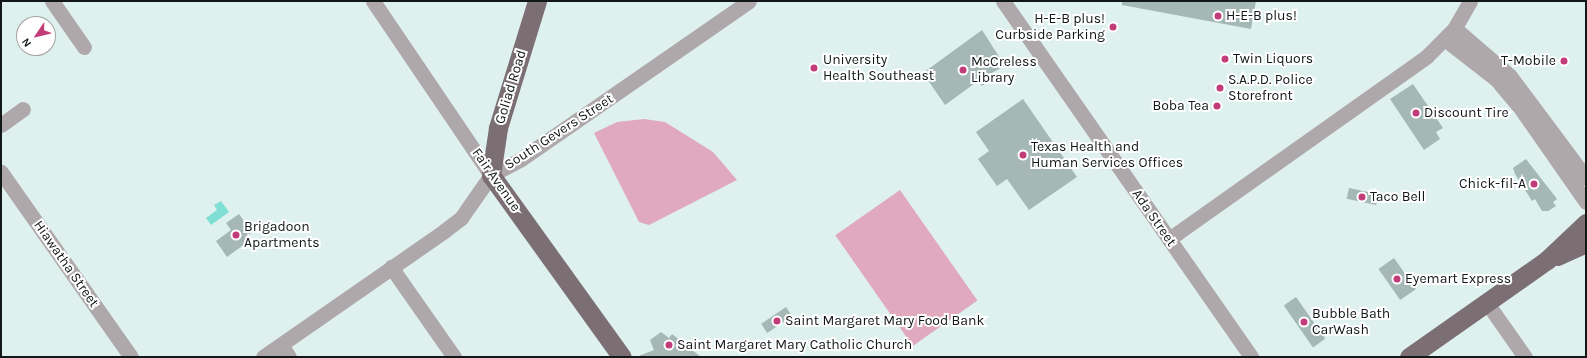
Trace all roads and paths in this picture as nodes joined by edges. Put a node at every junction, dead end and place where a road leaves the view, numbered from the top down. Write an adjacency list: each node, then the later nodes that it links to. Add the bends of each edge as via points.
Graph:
1 (52, 1): 8 (street)
2 (373, 1): 12 (street, Fair Avenue)
3 (537, 1): 12 (main road, Goliad Road, via 498,128)
4 (749, 1): 12 (street, South Gevers Street, via 521,159)
5 (1003, 1): 16 (street, Ada Street)
6 (1470, 1): 7 (street)
7 (1449, 34): 13 (street, via 1459,32 1510,76); 14 (street, via 1451,44 1496,79 1519,106); 16 (street, via 1405,72)
8 (84, 47)
9 (23, 109): 10 (street)
10 (1, 125)
11 (1, 172): 22 (street, Hiawatha Street)
12 (491, 175): 19 (street, South Gevers Street, via 461,218); 26 (main road, Fair Avenue)
13 (1586, 178)
14 (1586, 202)
15 (1586, 223): 18 (main road)
16 (1169, 239): 27 (street, Ada Street)
17 (1586, 243): 18 (main road)
18 (1546, 260): 20 (main road)
19 (391, 267): 21 (street, South Gevers Street); 25 (street)
20 (1488, 303): 28 (main road); 29 (street)
21 (281, 345): 23 (street, South Gevers Street); 24 (street)
22 (131, 357)
23 (263, 357)
24 (289, 357)
25 (454, 357)
26 (622, 357)
27 (1251, 357)
28 (1409, 357)
29 (1525, 357)

